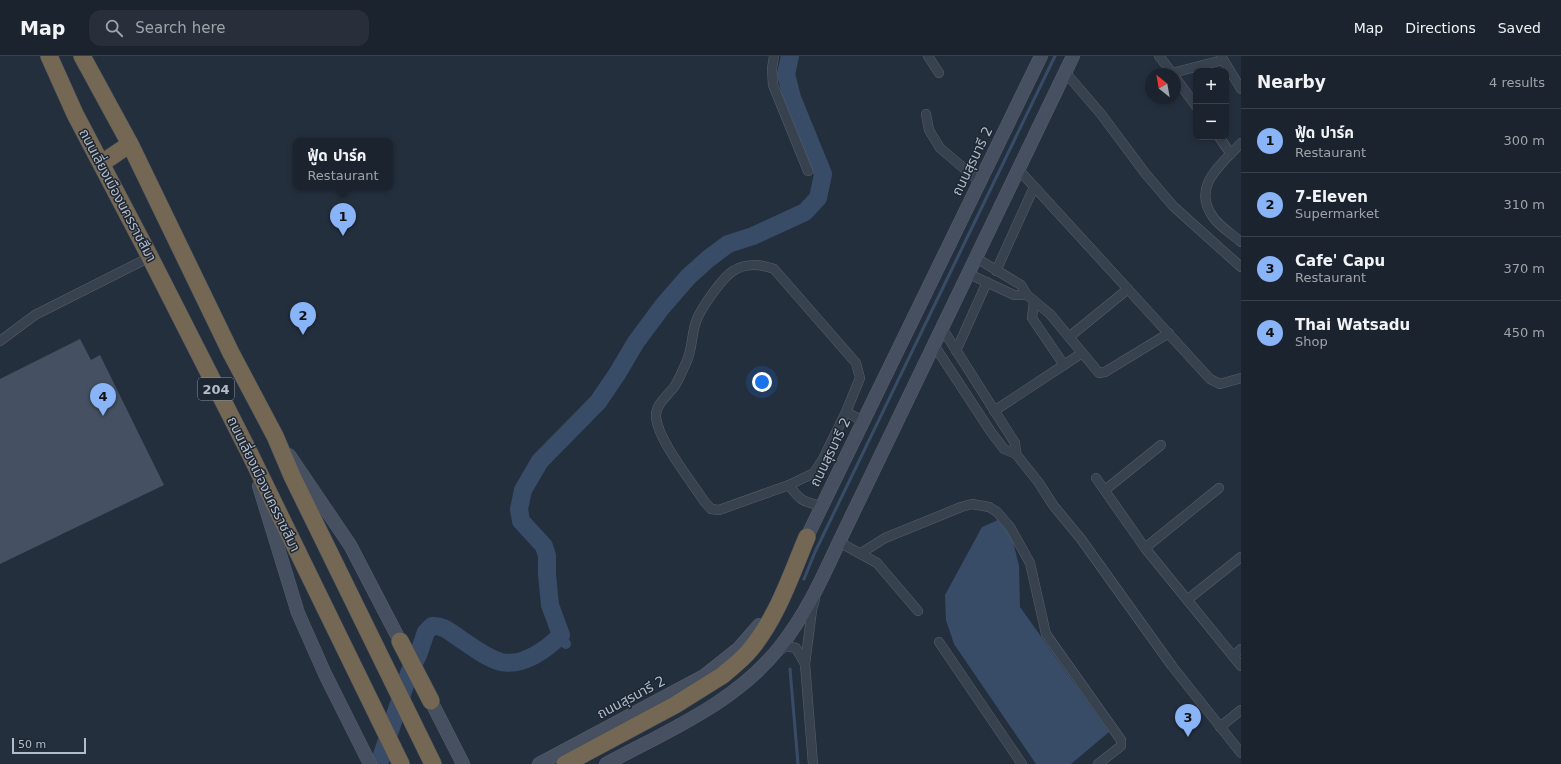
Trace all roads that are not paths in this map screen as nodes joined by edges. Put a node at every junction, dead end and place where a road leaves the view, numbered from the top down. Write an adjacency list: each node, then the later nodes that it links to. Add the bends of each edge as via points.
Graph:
1 (49, 56): 21 (highway, ถนนเลี่ยงเมืองนครราชสีมา / 204, via 74,114)
2 (82, 56): 19 (highway, ถนนเลี่ยงเมืองนครราชสีมา / 204)
3 (774, 56): 22 (street, via 773,85)
4 (928, 56): 12 (street)
5 (1041, 56): 24 (main road, ถนนสุรนารี 2)
6 (1073, 56): 10 (main road)
7 (1159, 56): 9 (street)
8 (1222, 58): 11 (street); 14 (street)
9 (1168, 68)
10 (1065, 72): 23 (main road); 29 (street, via 1173,206)
11 (1181, 72)
12 (939, 74)
13 (1181, 86): 15 (street)
14 (1241, 89)
15 (1195, 104)
16 (926, 114): 24 (street, via 930,130 940,148)
17 (1221, 140): 20 (street)
18 (1241, 143): 20 (street)
19 (130, 144): 21 (highway); 47 (highway, ถนนเลี่ยงเมืองนครราชสีมา / 204, via 231,353)
20 (1231, 154): 26 (street, via 1208,180 1204,194 1214,218)
21 (102, 163): 27 (highway, ถนนเลี่ยงเมืองนครราชสีมา / 204)
22 (808, 170)
23 (1018, 170): 25 (street); 28 (main road)
24 (980, 182): 46 (main road, ถนนสุรนารี 2)
25 (1034, 187): 30 (street); 33 (street)
26 (1241, 242)
27 (150, 257): 38 (street, via 35,316); 49 (highway, ถนนเลี่ยงเมืองนครราชสีมา / 204)
28 (976, 258): 30 (street); 31 (main road)
29 (1241, 267)
30 (996, 270): 34 (street, via 1021,285)
31 (968, 274): 32 (street); 35 (main road)
32 (987, 282): 34 (street, via 1014,295); 40 (street)
33 (1128, 289): 36 (street); 37 (street)
34 (1030, 298): 37 (street, via 1050,314); 42 (street, via 1032,318)
35 (942, 328): 39 (main road); 40 (street)
36 (1168, 333): 41 (street, via 1105,372 1099,373); 43 (street, via 1210,379 1220,384)
37 (1069, 337): 41 (street)
38 (0, 341)
39 (934, 345): 50 (street, via 991,432 1004,449); 57 (main road)
40 (956, 351): 44 (street)
41 (1082, 353): 42 (street)
42 (1064, 365): 44 (street)
43 (1241, 378)
44 (994, 411): 50 (street, via 1015,443)
45 (846, 412): 46 (street); 52 (street, via 818,468 814,473); 52 (street, via 860,372 842,345 774,269 759,264 732,271 710,296 697,319 688,360 675,386 658,408 658,428 711,509 727,508)
46 (863, 421): 55 (main road, ถนนสุรนารี 2)
47 (275, 436): 64 (main road, via 350,545); 80 (highway, ถนนเลี่ยงเมืองนครราชสีมา / 204, via 292,476)
48 (1162, 445): 54 (street)
49 (250, 454): 78 (main road, via 298,613); 79 (highway, ถนนเลี่ยงเมืองนครราชสีมา / 204)
50 (1016, 454): 73 (street)
51 (1096, 478): 54 (street)
52 (789, 485): 55 (street, via 797,498)
53 (1219, 488): 58 (street)
54 (1104, 490): 58 (street)
55 (822, 506): 56 (main road, ถนนสุรนารี 2)
56 (807, 537): 74 (main road, ถนนสุรนารี 2, via 771,607 738,649 704,676); 84 (highway, bridge, via 777,608 750,651 723,675 675,705)
57 (839, 542): 59 (street); 61 (main road)
58 (1145, 548): 62 (street)
59 (861, 553): 63 (street, via 877,563); 89 (street, via 885,538 961,507 982,505 997,512 1010,527 1030,563 1046,634 1121,740 1121,746)
60 (1241, 557): 62 (street)
61 (822, 579): 68 (main road, via 796,625); 69 (street, via 812,610)
62 (1187, 600): 67 (street)
63 (918, 611)
64 (400, 641): 71 (highway)
65 (939, 642): 88 (street)
66 (1241, 649): 67 (street)
67 (1233, 656): 70 (street)
68 (765, 664): 69 (street, via 782,648 789,646 799,651); 77 (main road, via 722,700)
69 (805, 664): 87 (street)
70 (1241, 666)
71 (431, 701): 75 (main road)
72 (1241, 710): 73 (street)
73 (1220, 727): 76 (street)
74 (600, 731): 83 (main road, ถนนสุรนารี 2); 85 (main road, via 581,749 580,757)
75 (449, 736): 81 (main road); 82 (main road)
76 (1241, 754)
77 (611, 761): 86 (main road)
78 (370, 764)
79 (401, 764)
80 (433, 764)
81 (463, 764)
82 (469, 764)
83 (539, 764)
84 (565, 764)
85 (586, 764)
86 (601, 764)
87 (813, 764)
88 (1022, 764)
89 (1098, 764)

